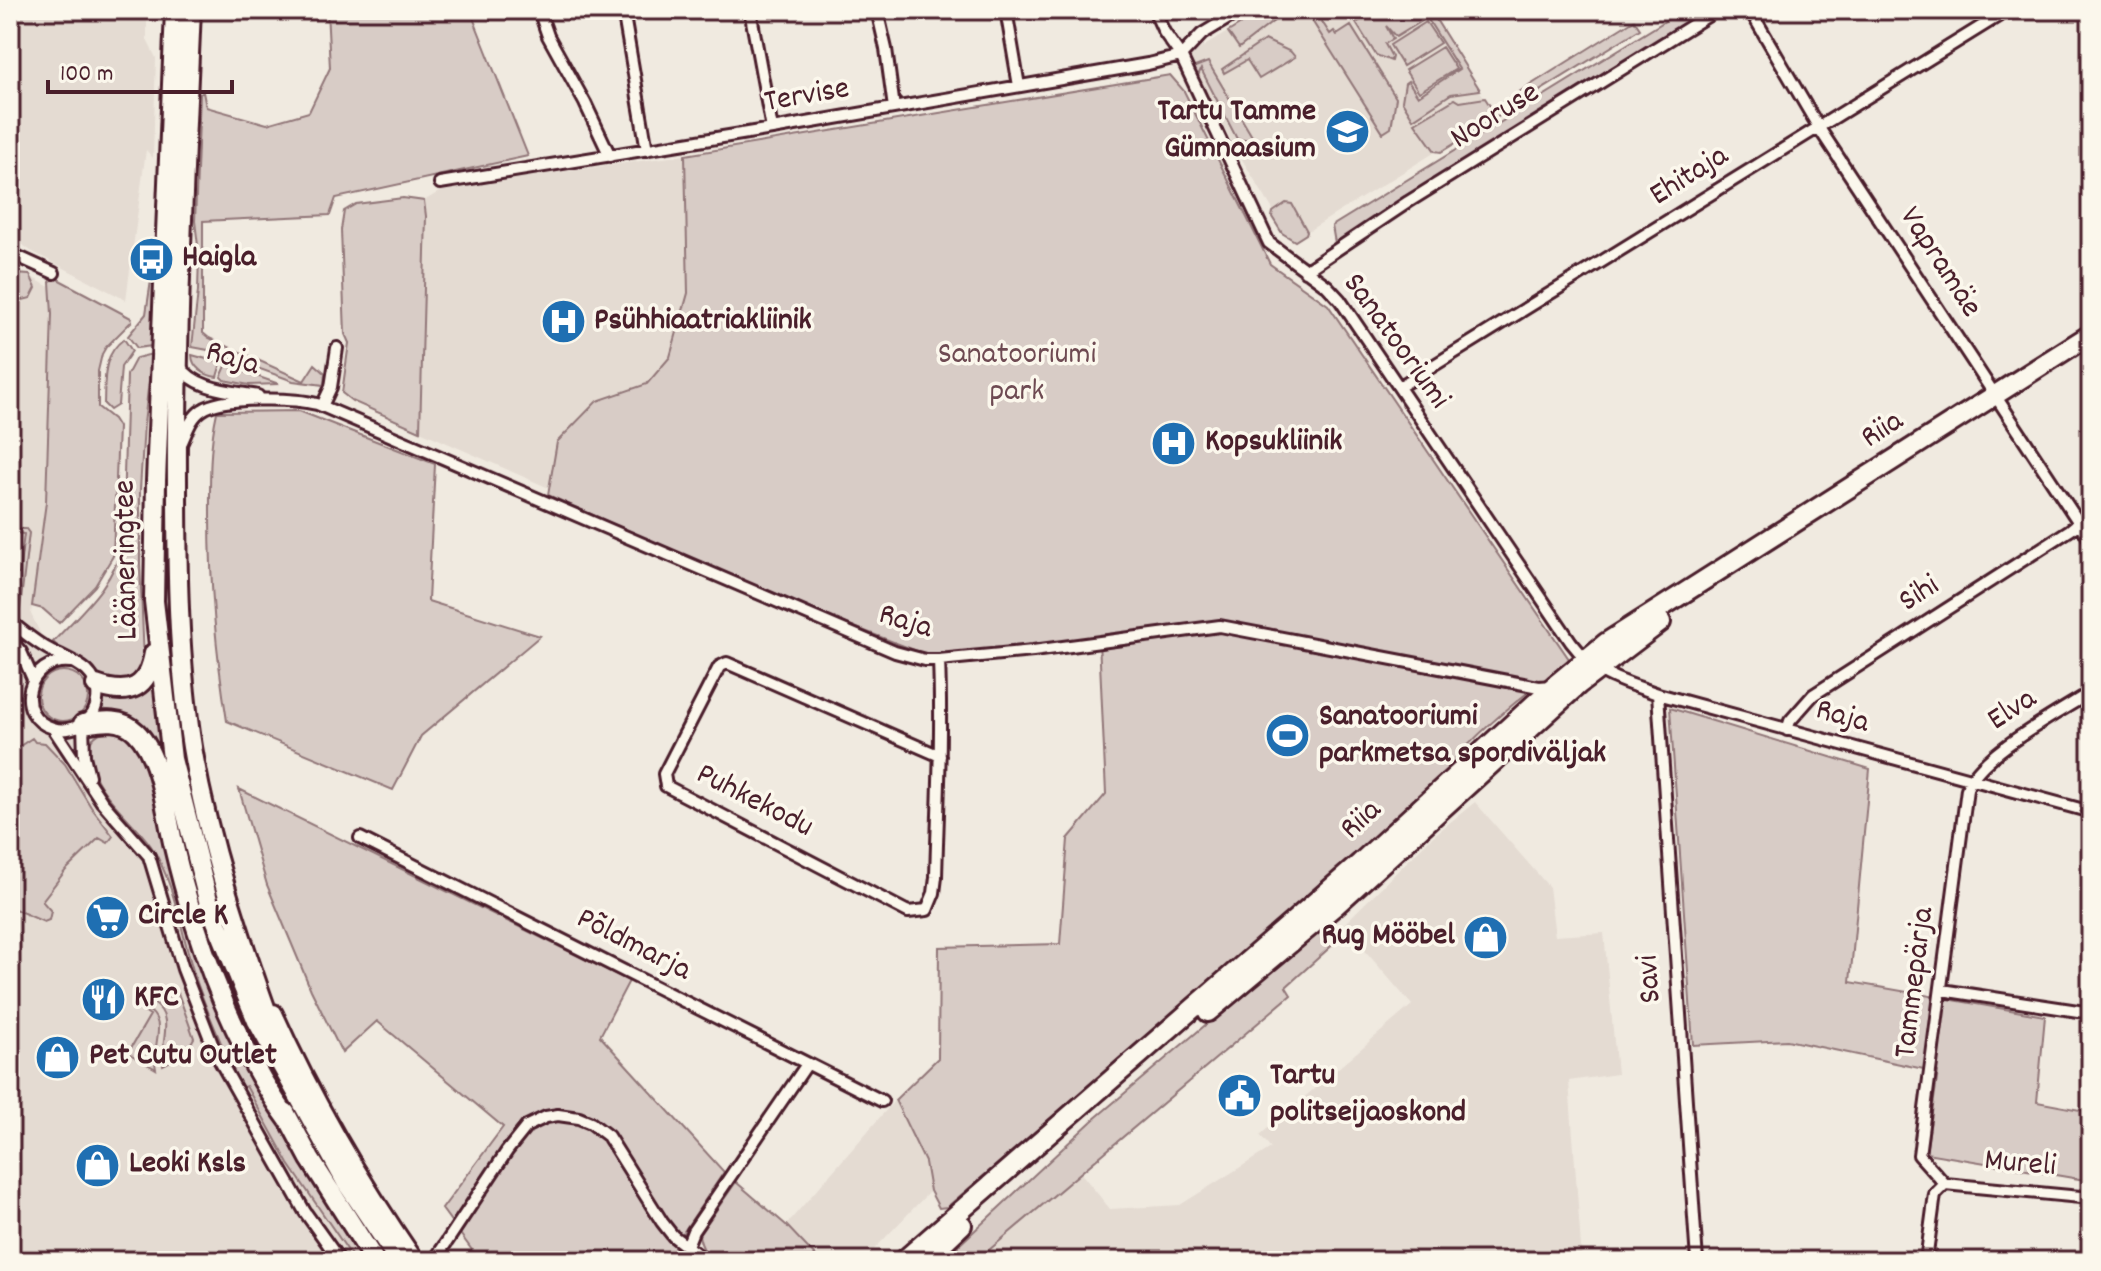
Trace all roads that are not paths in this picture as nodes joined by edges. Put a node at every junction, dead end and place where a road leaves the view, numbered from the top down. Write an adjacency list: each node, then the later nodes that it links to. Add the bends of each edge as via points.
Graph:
1 (175, 10): 37 (highway, Lääneringtee, via 156,481)
2 (191, 10): 27 (highway, Lääneringtee)
3 (539, 10): 19 (street)
4 (623, 10): 18 (street)
5 (750, 10): 17 (street)
6 (877, 10): 15 (street)
7 (1006, 10): 14 (street)
8 (1154, 10): 13 (street, Sanatooriumi)
9 (1242, 10): 13 (street, via 1202,34)
10 (1717, 10): 22 (street, Nooruse)
11 (1750, 10): 16 (street, Vapramäe)
12 (2008, 10): 16 (street, Ehitaja)
13 (1181, 56): 14 (street, Tervise); 22 (street, Sanatooriumi, via 1269,243)
14 (1019, 86): 15 (street, Tervise)
15 (894, 108): 17 (street, Tervise)
16 (1819, 128): 28 (street, Ehitaja); 30 (street, Vapramäe)
17 (772, 129): 18 (street, Tervise)
18 (647, 150): 19 (street, Tervise)
19 (610, 156): 20 (street, Tervise)
20 (440, 183)
21 (10, 253): 23 (street)
22 (1305, 271): 28 (street, Sanatooriumi, via 1340,300)
23 (54, 273)
24 (2091, 334): 30 (highway, Riia)
25 (2091, 346): 30 (highway, Riia)
26 (337, 348): 31 (street)
27 (177, 359): 29 (street, Raja, via 185,373 207,386); 32 (highway, Lääneringtee)
28 (1399, 387): 41 (street, Sanatooriumi)
29 (280, 400): 31 (street, Raja); 32 (street, Raja, via 207,407 193,418)
30 (1997, 400): 34 (street, Vapramäe); 41 (highway, Riia, via 1617,635)
31 (322, 406): 39 (street, Raja, via 895,652)
32 (176, 454): 56 (highway, Lääneringtee, via 177,585 186,705 199,786)
33 (2091, 513): 34 (street, Sihi)
34 (2079, 522): 35 (street, Vapramäe); 49 (street, Sihi, via 1813,695)
35 (2091, 541)
36 (10, 621): 40 (street)
37 (157, 638): 43 (highway, via 152,667 139,686 124,691); 55 (highway, Lääneringtee, via 172,759)
38 (10, 639): 42 (street)
39 (939, 660): 44 (street, Raja, via 1220,626 1539,687); 50 (street, Puhkekodu)
40 (71, 662): 42 (street, via 49,664); 43 (street, via 89,672)
41 (1591, 664): 44 (highway, Riia); 46 (street, Raja, via 1609,677); 73 (highway, Riia, via 1336,905)
42 (33, 679): 48 (street, via 33,712)
43 (96, 685): 47 (street, via 97,703)
44 (1555, 685): 72 (highway, Riia, via 1360,863)
45 (2091, 692): 52 (street, Elva, via 1988,759)
46 (1658, 694): 49 (street, Raja); 74 (street, Savi)
47 (83, 724): 48 (street); 51 (street); 62 (highway, via 120,722 146,745 213,978 250,1060)
48 (53, 728): 51 (street)
49 (1787, 730): 52 (street, Raja)
50 (940, 756): 50 (street, Puhkekodu, via 934,893 927,910 908,912 666,786 664,774 719,667 727,663)
51 (90, 781): 66 (street, via 149,856 183,969 216,1054 305,1212)
52 (1970, 781): 53 (street, Raja); 57 (street, Tammepärja)
53 (2091, 812)
54 (360, 838): 59 (street, Põldmarja)
55 (209, 904): 60 (highway, Lääneringtee, via 257,1021); 62 (highway, via 233,990)
56 (241, 942): 60 (highway, Lääneringtee); 69 (highway, via 311,1095)
57 (1942, 990): 58 (street); 63 (street, Tammepärja, via 1919,1155)
58 (2091, 1013)
59 (807, 1064): 61 (street, Põldmarja); 65 (street)
60 (293, 1085): 68 (highway, Lääneringtee, via 346,1182)
61 (882, 1101)
62 (290, 1122): 67 (highway)
63 (1945, 1184): 64 (street, Mureli); 75 (street, via 1935,1194)
64 (2091, 1198)
65 (687, 1246): 70 (street, via 662,1222 599,1128 558,1115 527,1126); 71 (street)
66 (340, 1261)
67 (375, 1261)
68 (399, 1261)
69 (414, 1261)
70 (434, 1261)
71 (706, 1261)
72 (903, 1261)
73 (924, 1261)
74 (1697, 1261)
75 (1926, 1261)

